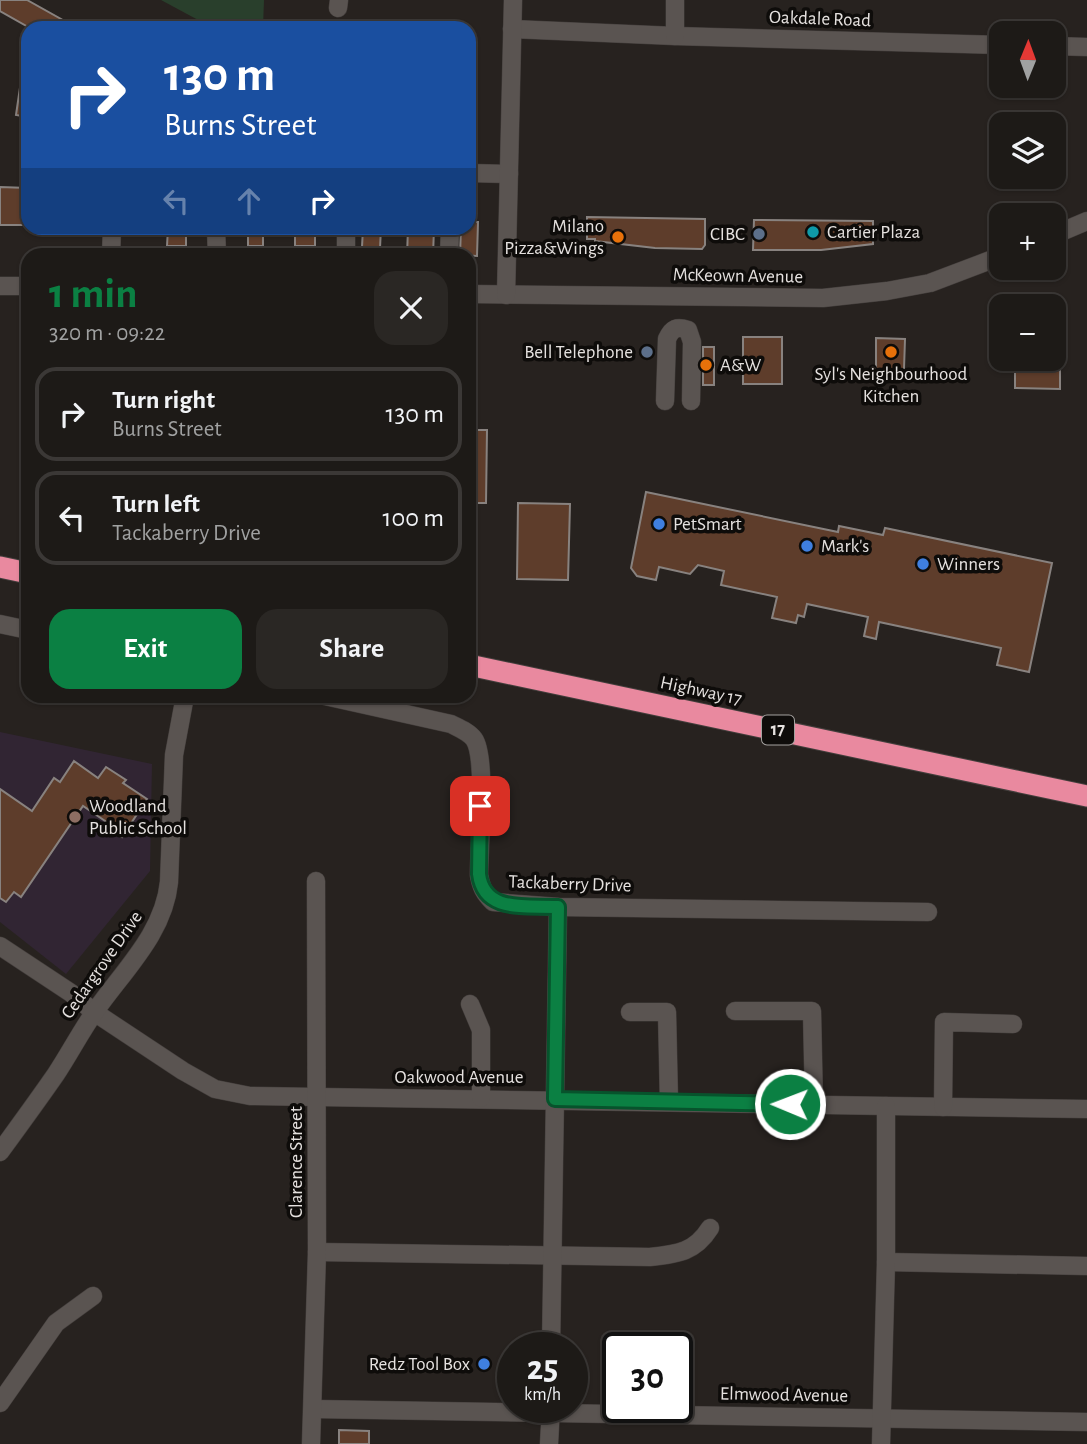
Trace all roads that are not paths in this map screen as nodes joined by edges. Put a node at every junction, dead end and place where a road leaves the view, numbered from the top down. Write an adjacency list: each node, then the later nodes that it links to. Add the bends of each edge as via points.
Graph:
1 (513, 0): 3 (street)
2 (676, 0): 4 (street)
3 (512, 29): 4 (street, Oakdale Road); 9 (street)
4 (675, 36): 5 (street, Oakdale Road)
5 (989, 45)
6 (1066, 46): 7 (street)
7 (1087, 47)
8 (476, 173): 9 (street)
9 (509, 174): 16 (street)
10 (1085, 227): 11 (street)
11 (1066, 231)
12 (989, 261): 16 (street, McKeown Avenue, via 930,283 823,298)
13 (0, 286): 14 (street)
14 (21, 286)
15 (476, 294): 16 (street, McKeown Avenue)
16 (506, 295)
17 (666, 401): 18 (street, via 667,339 676,328 691,335)
18 (691, 401)
19 (0, 567): 20 (highway)
20 (21, 571)
21 (0, 624): 22 (street)
22 (21, 628)
23 (476, 666): 26 (highway, Highway 17 / 17)
24 (184, 703): 33 (street, Cedargrove Drive, via 174,755 167,901 147,942)
25 (357, 703): 28 (street, Tackaberry Drive, via 452,724 468,734 480,760 480,885 493,902)
26 (1087, 796)
27 (316, 881): 36 (street, Clarence Street)
28 (558, 907): 29 (street, Tackaberry Drive); 38 (street)
29 (928, 912)
30 (0, 946): 33 (street, Oakwood Avenue)
31 (470, 1004): 37 (street, via 481,1030)
32 (736, 1011): 40 (street, via 812,1011)
33 (94, 1012): 36 (street, Oakwood Avenue, via 215,1089 250,1096); 44 (street, Cedargrove Drive)
34 (630, 1012): 39 (street, via 667,1012)
35 (1013, 1024): 42 (street, via 944,1022)
36 (317, 1098): 37 (street, Oakwood Avenue); 46 (street, Clarence Street)
37 (481, 1098): 38 (street, Oakwood Avenue)
38 (555, 1099): 39 (street, Oakwood Avenue); 47 (street)
39 (669, 1102): 40 (street, Oakwood Avenue)
40 (814, 1105): 41 (street, Oakwood Avenue)
41 (886, 1106): 42 (street, Oakwood Avenue); 48 (street)
42 (943, 1107): 43 (street, Oakwood Avenue)
43 (1087, 1109)
44 (0, 1152)
45 (710, 1228): 47 (street, via 702,1241 671,1254)
46 (317, 1252): 47 (street); 53 (street, Clarence Street)
47 (552, 1255): 51 (street)
48 (886, 1262): 49 (street); 56 (street)
49 (1087, 1266)
50 (93, 1296): 52 (street, via 57,1322)
51 (551, 1332)
52 (0, 1403)
53 (313, 1409): 54 (street, Elmwood Avenue); 59 (street, Clarence Street)
54 (497, 1409)
55 (588, 1410): 56 (street, Elmwood Avenue)
56 (881, 1418): 57 (street, Elmwood Avenue); 61 (street)
57 (1087, 1422)
58 (550, 1423): 60 (street)
59 (311, 1444)
60 (549, 1444)
61 (881, 1444)

